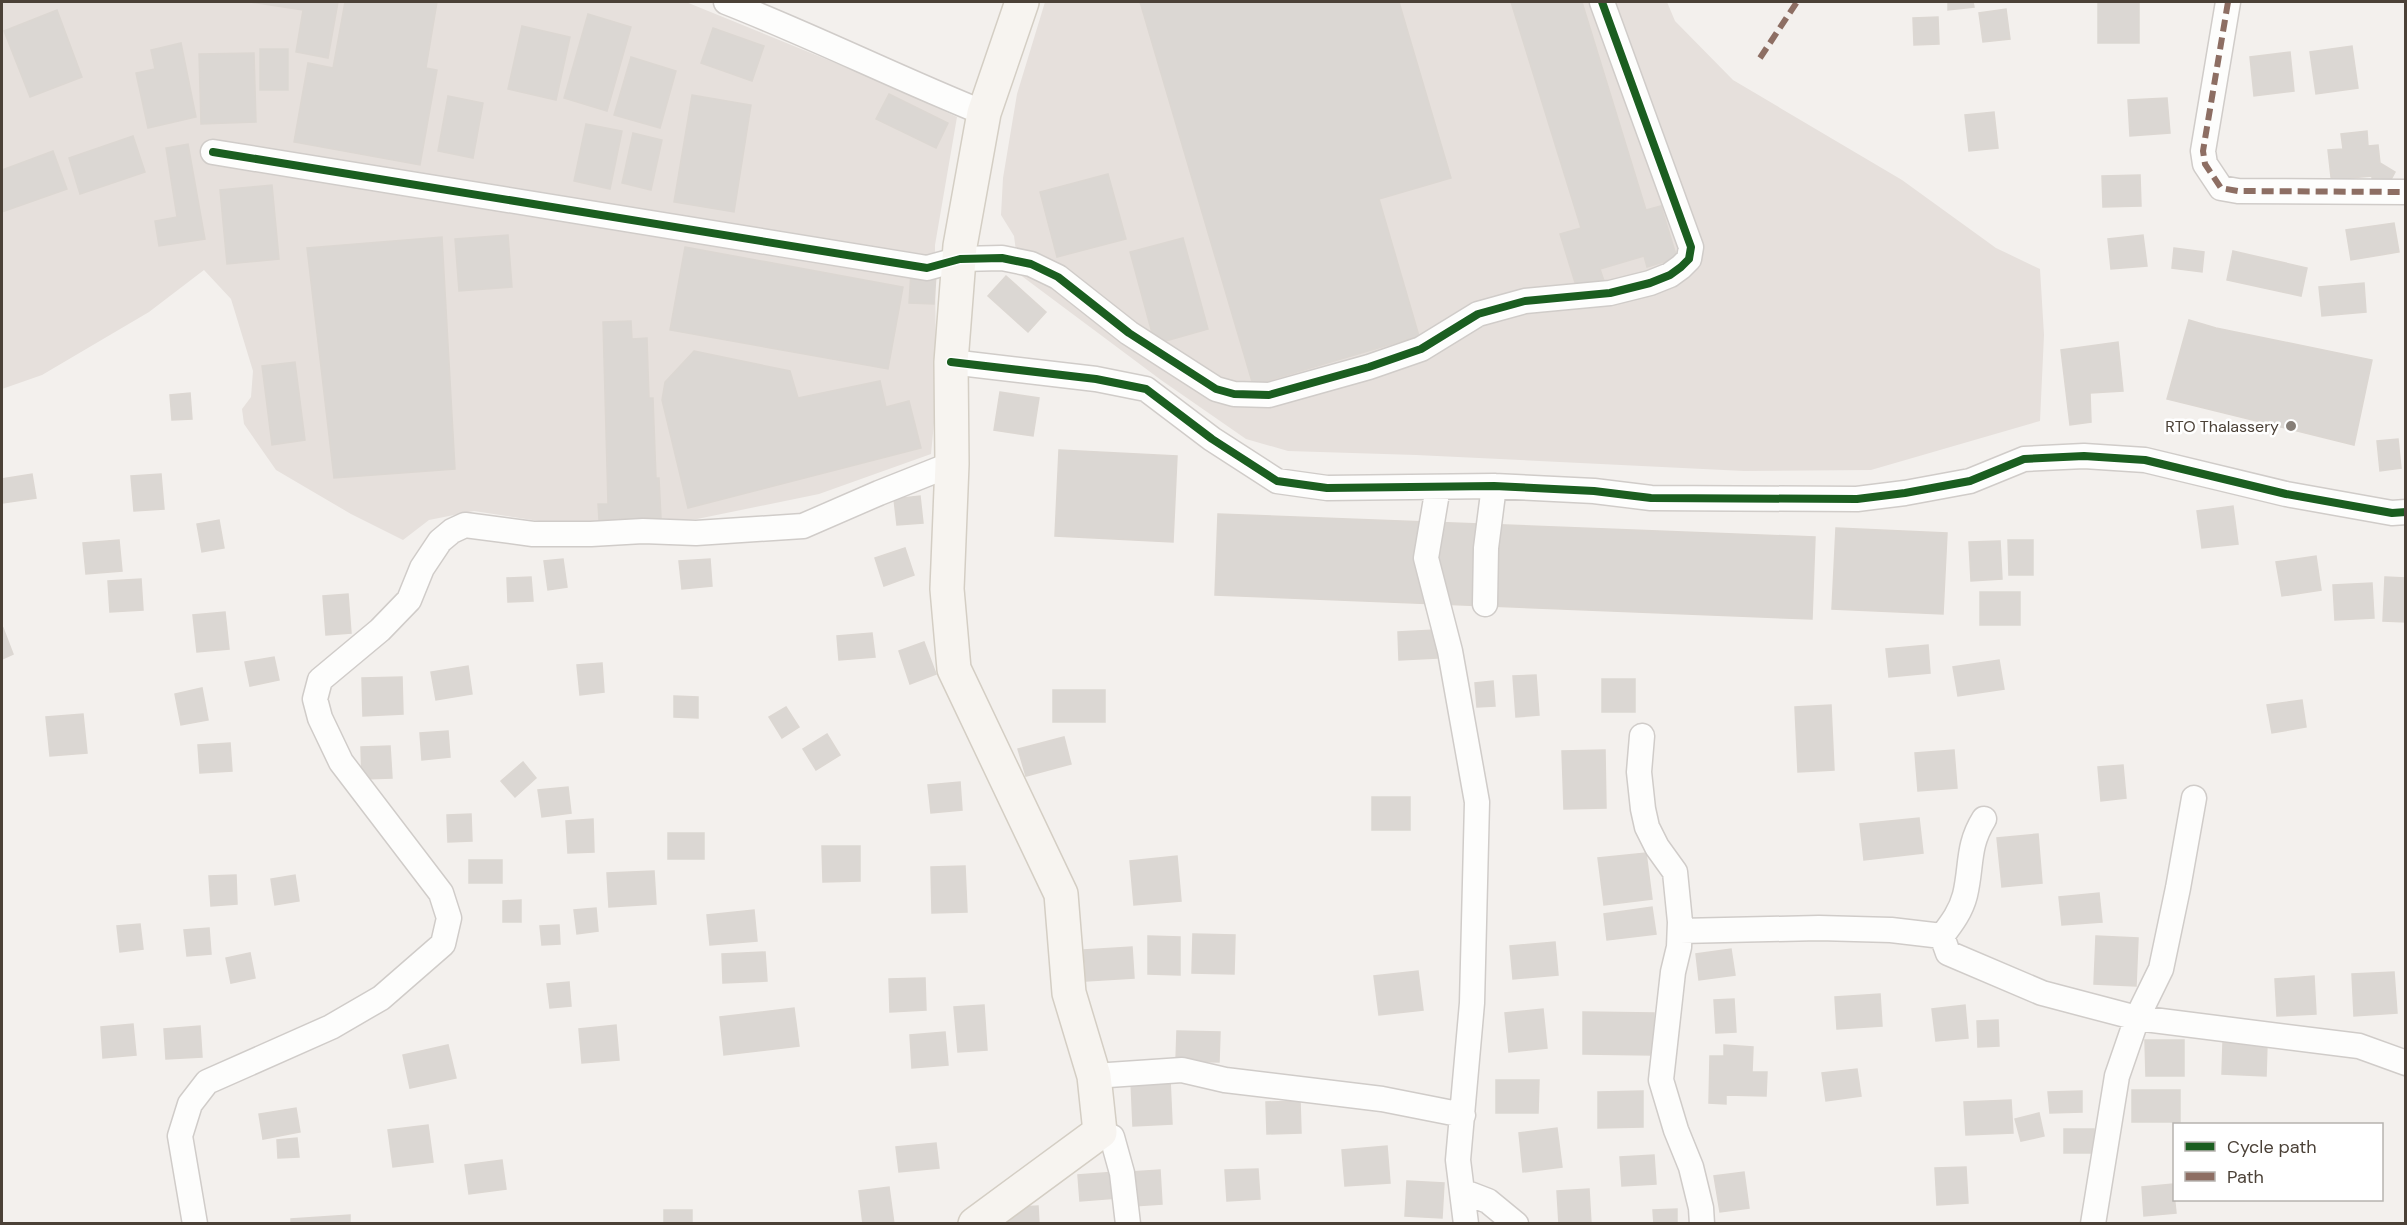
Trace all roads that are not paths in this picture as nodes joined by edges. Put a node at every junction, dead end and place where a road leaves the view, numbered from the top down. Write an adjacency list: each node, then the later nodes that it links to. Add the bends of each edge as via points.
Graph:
1 (726, 2): 5 (street)
2 (1022, 2): 5 (main road)
3 (1602, 2): 8 (street, via 1691,247 1689,259 1670,275 1610,293 1525,301 1478,314 1421,349 1269,395 1216,389 1129,333 1058,277 1031,264 1002,258)
4 (2228, 2): 7 (street, via 2203,151 2205,164 2221,188)
5 (984, 114): 8 (main road)
6 (213, 152): 8 (street, via 927,268)
7 (2406, 192)
8 (960, 259): 9 (main road)
9 (951, 362): 10 (main road); 12 (street, via 1096,379 1146,389 1277,481 1327,488)
10 (952, 464): 22 (main road, via 948,590 954,669 1061,894 1069,993); 26 (street, via 803,526 533,534 465,525 440,541 422,568 409,600 320,680 315,699 341,762 441,893 449,918 443,944 381,998 341,1021 207,1082 190,1104 180,1136)
11 (1494, 486): 12 (street); 13 (street, via 1651,498 1857,499 1970,481 2024,459 2084,456 2145,460 2286,494 2392,513); 14 (street, via 1486,548)
12 (1438, 487): 23 (street, via 1426,558 1450,651 1477,802 1472,1003)
13 (2406, 512)
14 (1485, 604)
15 (1642, 736): 18 (street, via 1639,772 1643,809 1657,847 1675,872)
16 (2194, 798): 20 (street, via 2160,969)
17 (1984, 819): 19 (street, via 1975,834 1965,896)
18 (1680, 931): 19 (street, via 1819,928); 31 (street, via 1661,1080 1691,1167)
19 (1942, 936): 20 (street, via 1948,952 2031,988)
20 (2137, 1018): 21 (street, via 2359,1046); 32 (street, via 2117,1076)
21 (2406, 1064)
22 (1094, 1076): 23 (street, via 1182,1070 1225,1080 1382,1099); 24 (main road)
23 (1463, 1115): 25 (street, via 1458,1160)
24 (1100, 1132): 27 (main road); 28 (street, via 1112,1137 1122,1173)
25 (1462, 1191): 29 (street); 30 (street, via 1488,1201)
26 (195, 1224)
27 (975, 1224)
28 (1128, 1224)
29 (1466, 1224)
30 (1516, 1224)
31 (1702, 1224)
32 (2093, 1224)

